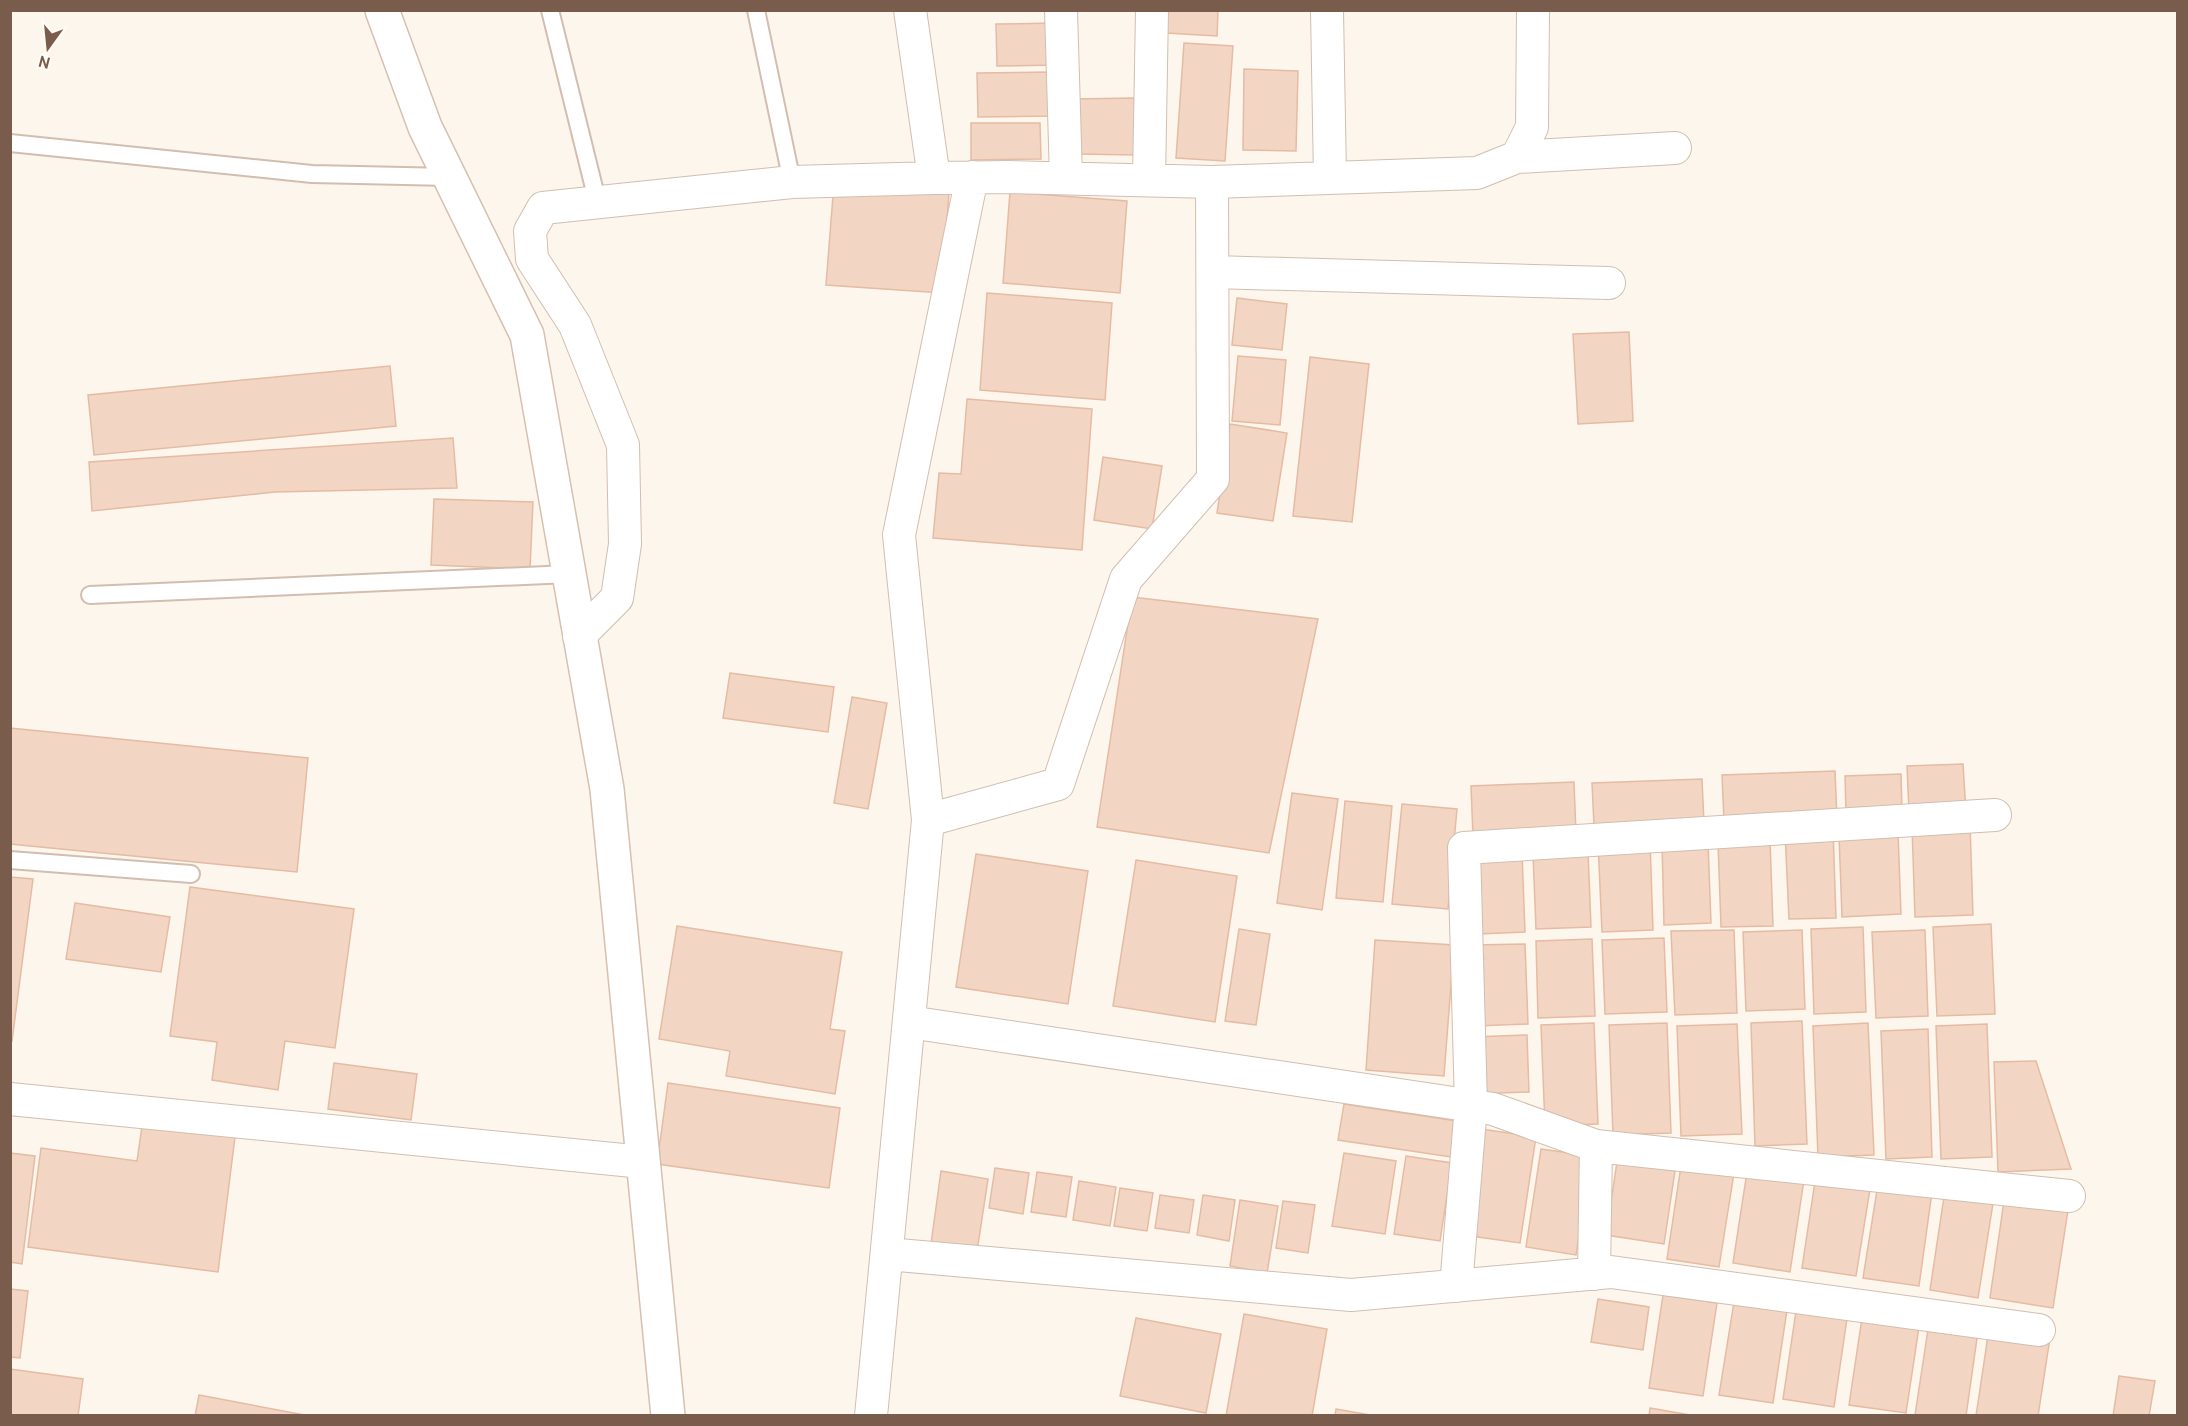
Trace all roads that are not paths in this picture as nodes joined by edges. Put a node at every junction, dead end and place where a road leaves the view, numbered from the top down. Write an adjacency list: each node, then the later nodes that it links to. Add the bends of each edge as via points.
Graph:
1 (382, 10): 12 (street, via 425,127)
2 (550, 10): 20 (lane)
3 (756, 10): 18 (lane)
4 (910, 10): 14 (street)
5 (1062, 10): 15 (street)
6 (1152, 10): 17 (street)
7 (1327, 10): 16 (street)
8 (1533, 10): 11 (street, via 1532,127)
9 (10, 143): 12 (lane, via 312,174)
10 (1675, 148): 11 (street)
11 (1517, 157): 16 (street, via 1477,173)
12 (450, 177): 23 (street, via 527,335)
13 (972, 177): 14 (street); 15 (street); 27 (street, via 899,535)
14 (934, 178): 18 (street)
15 (1066, 178): 17 (street)
16 (1330, 178): 19 (street)
17 (1149, 180): 19 (street)
18 (792, 182): 20 (street)
19 (1212, 182): 21 (street)
20 (598, 204): 25 (street, via 543,208 530,231 532,259 574,325 623,445 625,544 617,598)
21 (1213, 272): 22 (street); 27 (street, via 1213,479 1126,579 1058,784)
22 (1609, 283)
23 (569, 574): 24 (lane); 25 (street)
24 (90, 595)
25 (579, 636): 34 (street, via 607,789)
26 (1995, 815): 32 (street, via 1464,848)
27 (928, 820): 30 (street)
28 (10, 860): 29 (lane)
29 (191, 874)
30 (909, 1022): 32 (street); 36 (street)
31 (10, 1099): 34 (street)
32 (1471, 1106): 33 (street, via 1493,1109); 38 (street)
33 (1596, 1146): 35 (street); 37 (street)
34 (643, 1162): 40 (street)
35 (2069, 1196)
36 (887, 1254): 38 (street, via 1351,1295); 41 (street)
37 (1594, 1274): 38 (street); 39 (street, via 1611,1272)
38 (1456, 1286)
39 (2039, 1330)
40 (668, 1416)
41 (871, 1416)

